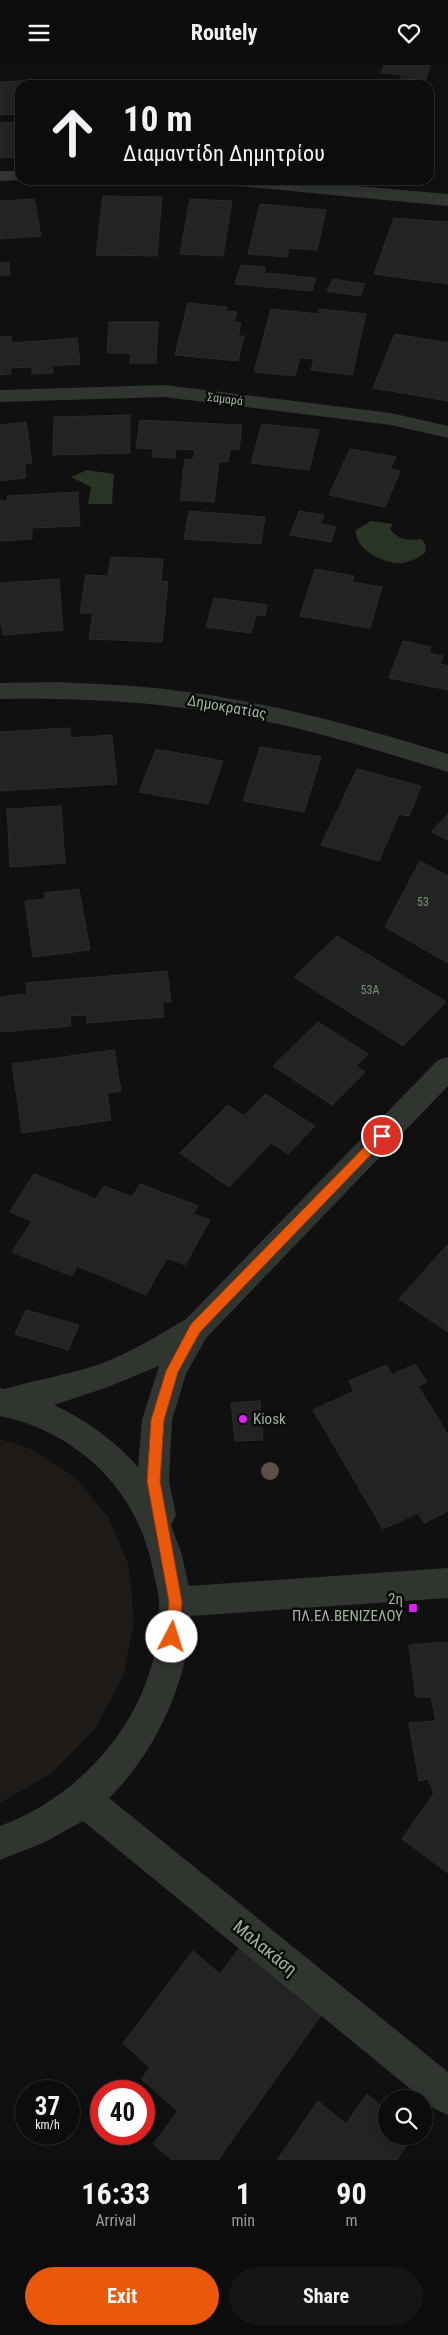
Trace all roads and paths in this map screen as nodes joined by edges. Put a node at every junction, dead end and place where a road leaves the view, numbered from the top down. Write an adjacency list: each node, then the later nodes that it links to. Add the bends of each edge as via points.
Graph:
1 (15, 175): 2 (street)
2 (0, 176)
3 (283, 185): 4 (street)
4 (448, 200)
5 (0, 396): 6 (street, Σαμαρά, via 164,391 391,419)
6 (448, 432)
7 (0, 691): 8 (street, Δημοκρατίας, via 54,688 133,692 204,702 310,722)
8 (448, 763)
9 (448, 1067): 10 (street)
10 (196, 1328): 11 (street, via 151,1356 102,1378 54,1393); 12 (street, via 172,1371 157,1420 153,1481)
11 (2, 1402): 12 (street, via 46,1416 86,1437 113,1461 146,1502)
12 (165, 1543): 14 (street)
13 (448, 1583): 14 (street)
14 (175, 1602): 15 (street, via 171,1655 153,1708 123,1756)
15 (83, 1799): 16 (street, via 29,1833); 17 (street, Μαλακάση)
16 (0, 1843)
17 (448, 2096)

